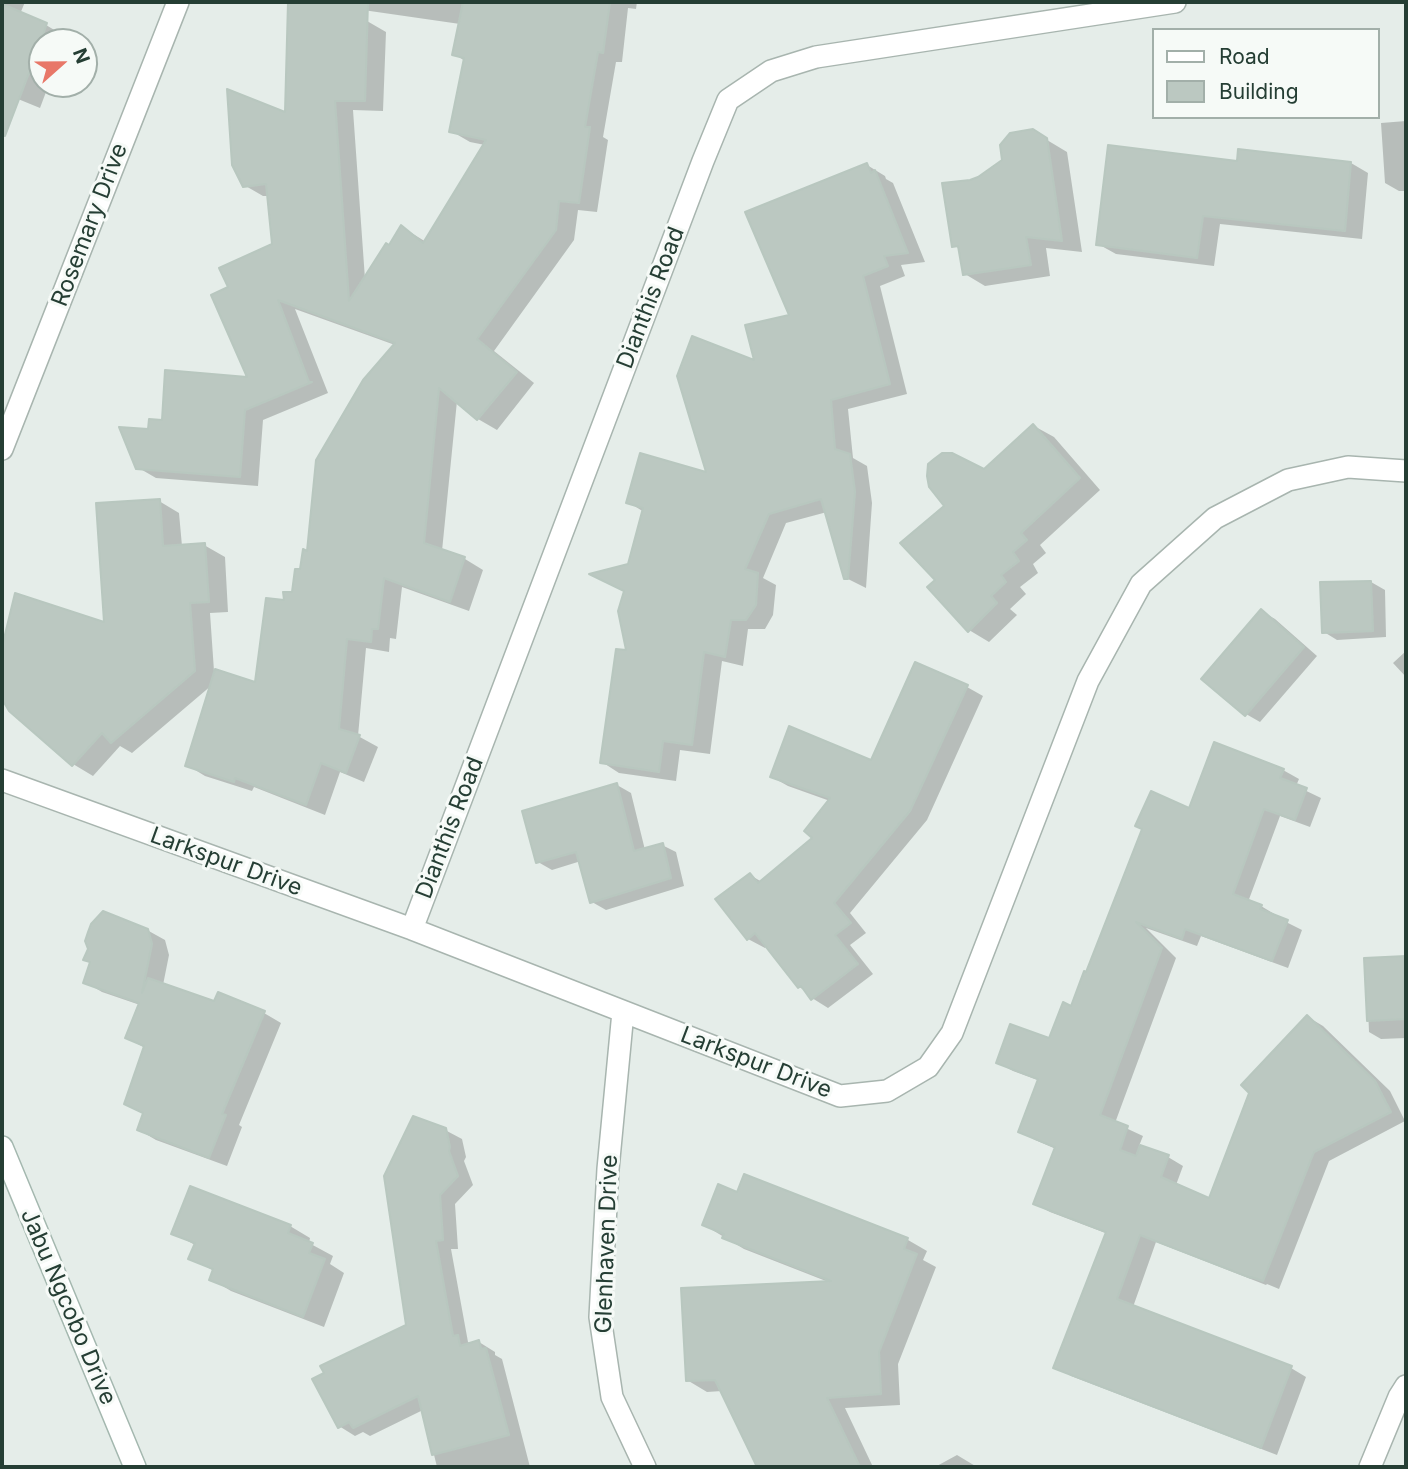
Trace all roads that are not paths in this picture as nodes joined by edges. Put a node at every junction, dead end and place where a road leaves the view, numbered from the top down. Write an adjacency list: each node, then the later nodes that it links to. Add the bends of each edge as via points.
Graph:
1 (178, 2): 4 (street, Rosemary Drive)
2 (1175, 2): 3 (street, Dianthis Road)
3 (1129, 5): 7 (street, Dianthis Road, via 816,57 771,71 728,100)
4 (2, 449)
5 (1406, 471): 8 (street, Larkspur Drive, via 1348,467 1288,480 1215,518 1141,584 1088,681 952,1033 928,1067 887,1091 841,1096)
6 (2, 780): 7 (street, Larkspur Drive)
7 (412, 929): 8 (street, Larkspur Drive)
8 (623, 1012): 12 (street, Glenhaven Drive, via 600,1317 612,1397)
9 (2, 1147): 11 (street, Jabu Ngcobo Drive)
10 (1406, 1386): 13 (street)
11 (135, 1467)
12 (645, 1467)
13 (1370, 1467)

